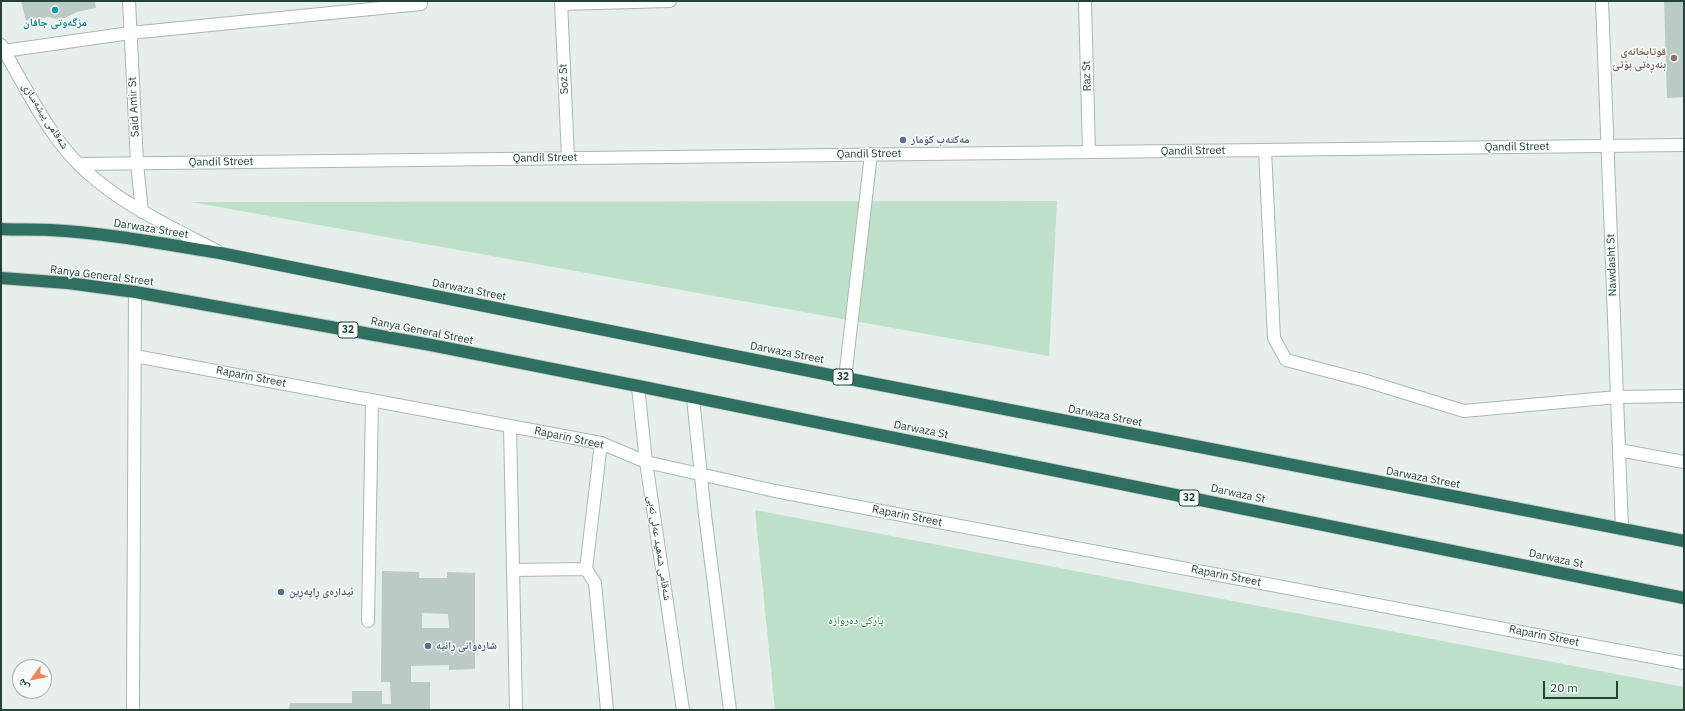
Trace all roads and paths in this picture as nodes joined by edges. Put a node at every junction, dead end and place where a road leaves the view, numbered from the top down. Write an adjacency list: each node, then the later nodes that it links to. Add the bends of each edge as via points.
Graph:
1 (129, 1): 7 (street, Said Amir St)
2 (670, 1): 6 (street)
3 (1085, 1): 12 (street, Raz St)
4 (1602, 1): 10 (street, Nawdasht St)
5 (421, 2): 7 (street)
6 (561, 3): 14 (street, Soz St)
7 (130, 33): 8 (street); 15 (street, Said Amir St)
8 (3, 48): 16 (street, شەقامی پیشەسازی, via 48,125)
9 (1684, 145): 10 (street, Qandil Street)
10 (1608, 146): 11 (street, Qandil Street); 26 (street, Nawdasht St)
11 (1265, 150): 12 (street, Qandil Street); 26 (street, via 1274,338 1286,360 1464,411)
12 (1089, 152): 13 (street, Qandil Street)
13 (871, 154): 14 (street, Qandil Street); 23 (street)
14 (568, 158): 15 (street, Qandil Street)
15 (137, 163): 16 (street, Qandil Street); 17 (street, Said Amir St)
16 (78, 164): 17 (street, شەقامی پیشەسازی)
17 (142, 212): 19 (street, شەقامی پیشەسازی)
18 (1, 230): 19 (highway, Darwaza Street / 32, via 84,233)
19 (220, 253): 23 (highway, Darwaza Street / 32)
20 (1, 278): 21 (highway, Ranya General Street / 32)
21 (135, 292): 22 (street); 24 (highway, Ranya General Street / 32)
22 (135, 356): 28 (street, Raparin Street); 42 (street)
23 (845, 378): 35 (highway, Darwaza Street / 32)
24 (638, 386): 27 (highway, Ranya General Street / 32); 32 (street, شەقامی شەهید عەلی نەبی)
25 (1684, 396): 26 (street)
26 (1617, 397): 31 (street, Nawdasht St)
27 (693, 398): 34 (street); 39 (highway, Darwaza St / 32)
28 (372, 400): 29 (street, Raparin Street); 40 (street)
29 (510, 426): 30 (street, Raparin Street); 38 (street)
30 (601, 443): 32 (street, Raparin Street); 37 (street)
31 (1619, 450): 33 (street); 35 (street, Nawdasht St)
32 (646, 462): 34 (street, Raparin Street); 45 (street, شەقامی شەهید عەلی نەبی)
33 (1684, 462)
34 (700, 475): 41 (street, Raparin Street); 46 (street)
35 (1622, 530): 36 (highway, Darwaza Street / 32)
36 (1684, 541)
37 (586, 569): 38 (street); 44 (street, via 594,583)
38 (513, 570): 43 (street)
39 (1684, 598)
40 (368, 621)
41 (1684, 663)
42 (133, 710)
43 (516, 710)
44 (607, 710)
45 (683, 710)
46 (730, 710)

